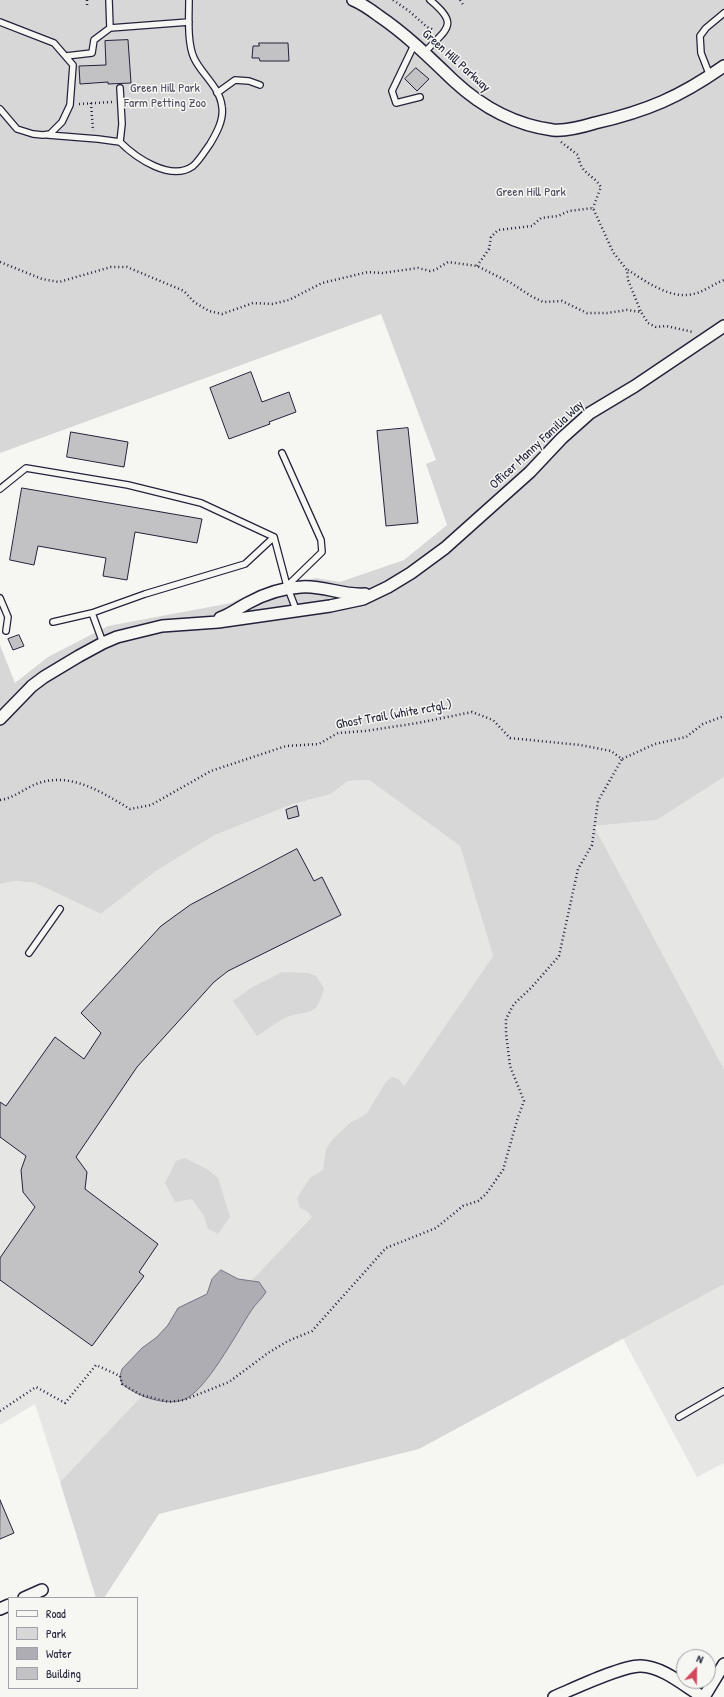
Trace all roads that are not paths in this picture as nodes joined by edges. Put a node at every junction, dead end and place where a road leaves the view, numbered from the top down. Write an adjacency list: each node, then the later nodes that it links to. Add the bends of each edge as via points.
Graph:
1 (109, 0): 8 (lane)
2 (189, 0): 7 (lane)
3 (353, 0): 9 (street, Green Hill Parkway)
4 (430, 0): 10 (lane, via 446,15 448,21 447,27)
5 (724, 13): 13 (lane, via 700,36 701,53)
6 (0, 22): 11 (lane, via 54,43)
7 (189, 22): 8 (lane); 16 (lane, via 190,44 194,57)
8 (110, 28): 11 (lane, via 94,40 92,53)
9 (415, 43): 10 (street, Green Hill Parkway); 17 (lane, via 392,91 396,103)
10 (425, 52): 13 (street, Green Hill Parkway, via 485,105 514,120 555,130 586,126 651,107 688,90)
11 (66, 56): 19 (lane, via 73,65 70,105 62,122 50,134)
12 (724, 66): 13 (street, Green Hill Parkway)
13 (710, 76)
14 (260, 85): 16 (lane, via 235,80)
15 (120, 88): 20 (lane)
16 (217, 93): 20 (lane, via 222,107 221,121 206,151 192,166 182,171 170,171 149,164 132,154)
17 (420, 97)
18 (0, 109): 19 (lane, via 17,128)
19 (44, 135): 20 (lane)
20 (120, 142)
21 (724, 326): 26 (street, Officer Manny Familia Way, via 590,413 530,472 445,548 406,577)
22 (282, 453): 25 (lane, via 322,546 322,552)
23 (0, 489): 24 (lane, via 26,468 128,485 201,503)
24 (274, 537): 25 (lane); 29 (lane, via 245,564)
25 (288, 587): 26 (street, Officer Manny Familia Way, via 314,587 343,593); 28 (lane); 31 (street, Officer Manny Familia Way, via 265,594 228,615)
26 (376, 593): 28 (street, Officer Manny Familia Way, via 363,599)
27 (0, 598): 32 (lane, via 8,617)
28 (297, 612): 31 (street, Officer Manny Familia Way)
29 (92, 613): 30 (lane); 33 (lane)
30 (53, 622)
31 (198, 623): 33 (street, Officer Manny Familia Way, via 157,627)
32 (6, 631)
33 (103, 643): 34 (street, Officer Manny Familia Way, via 44,677)
34 (0, 719)
35 (60, 909): 36 (lane)
36 (29, 953)
37 (724, 1391): 38 (lane)
38 (679, 1417)
39 (42, 1590): 40 (street)
40 (26, 1597)
41 (724, 1664): 43 (street)
42 (554, 1697): 43 (street, via 617,1671 641,1666 673,1677)
43 (704, 1697)

